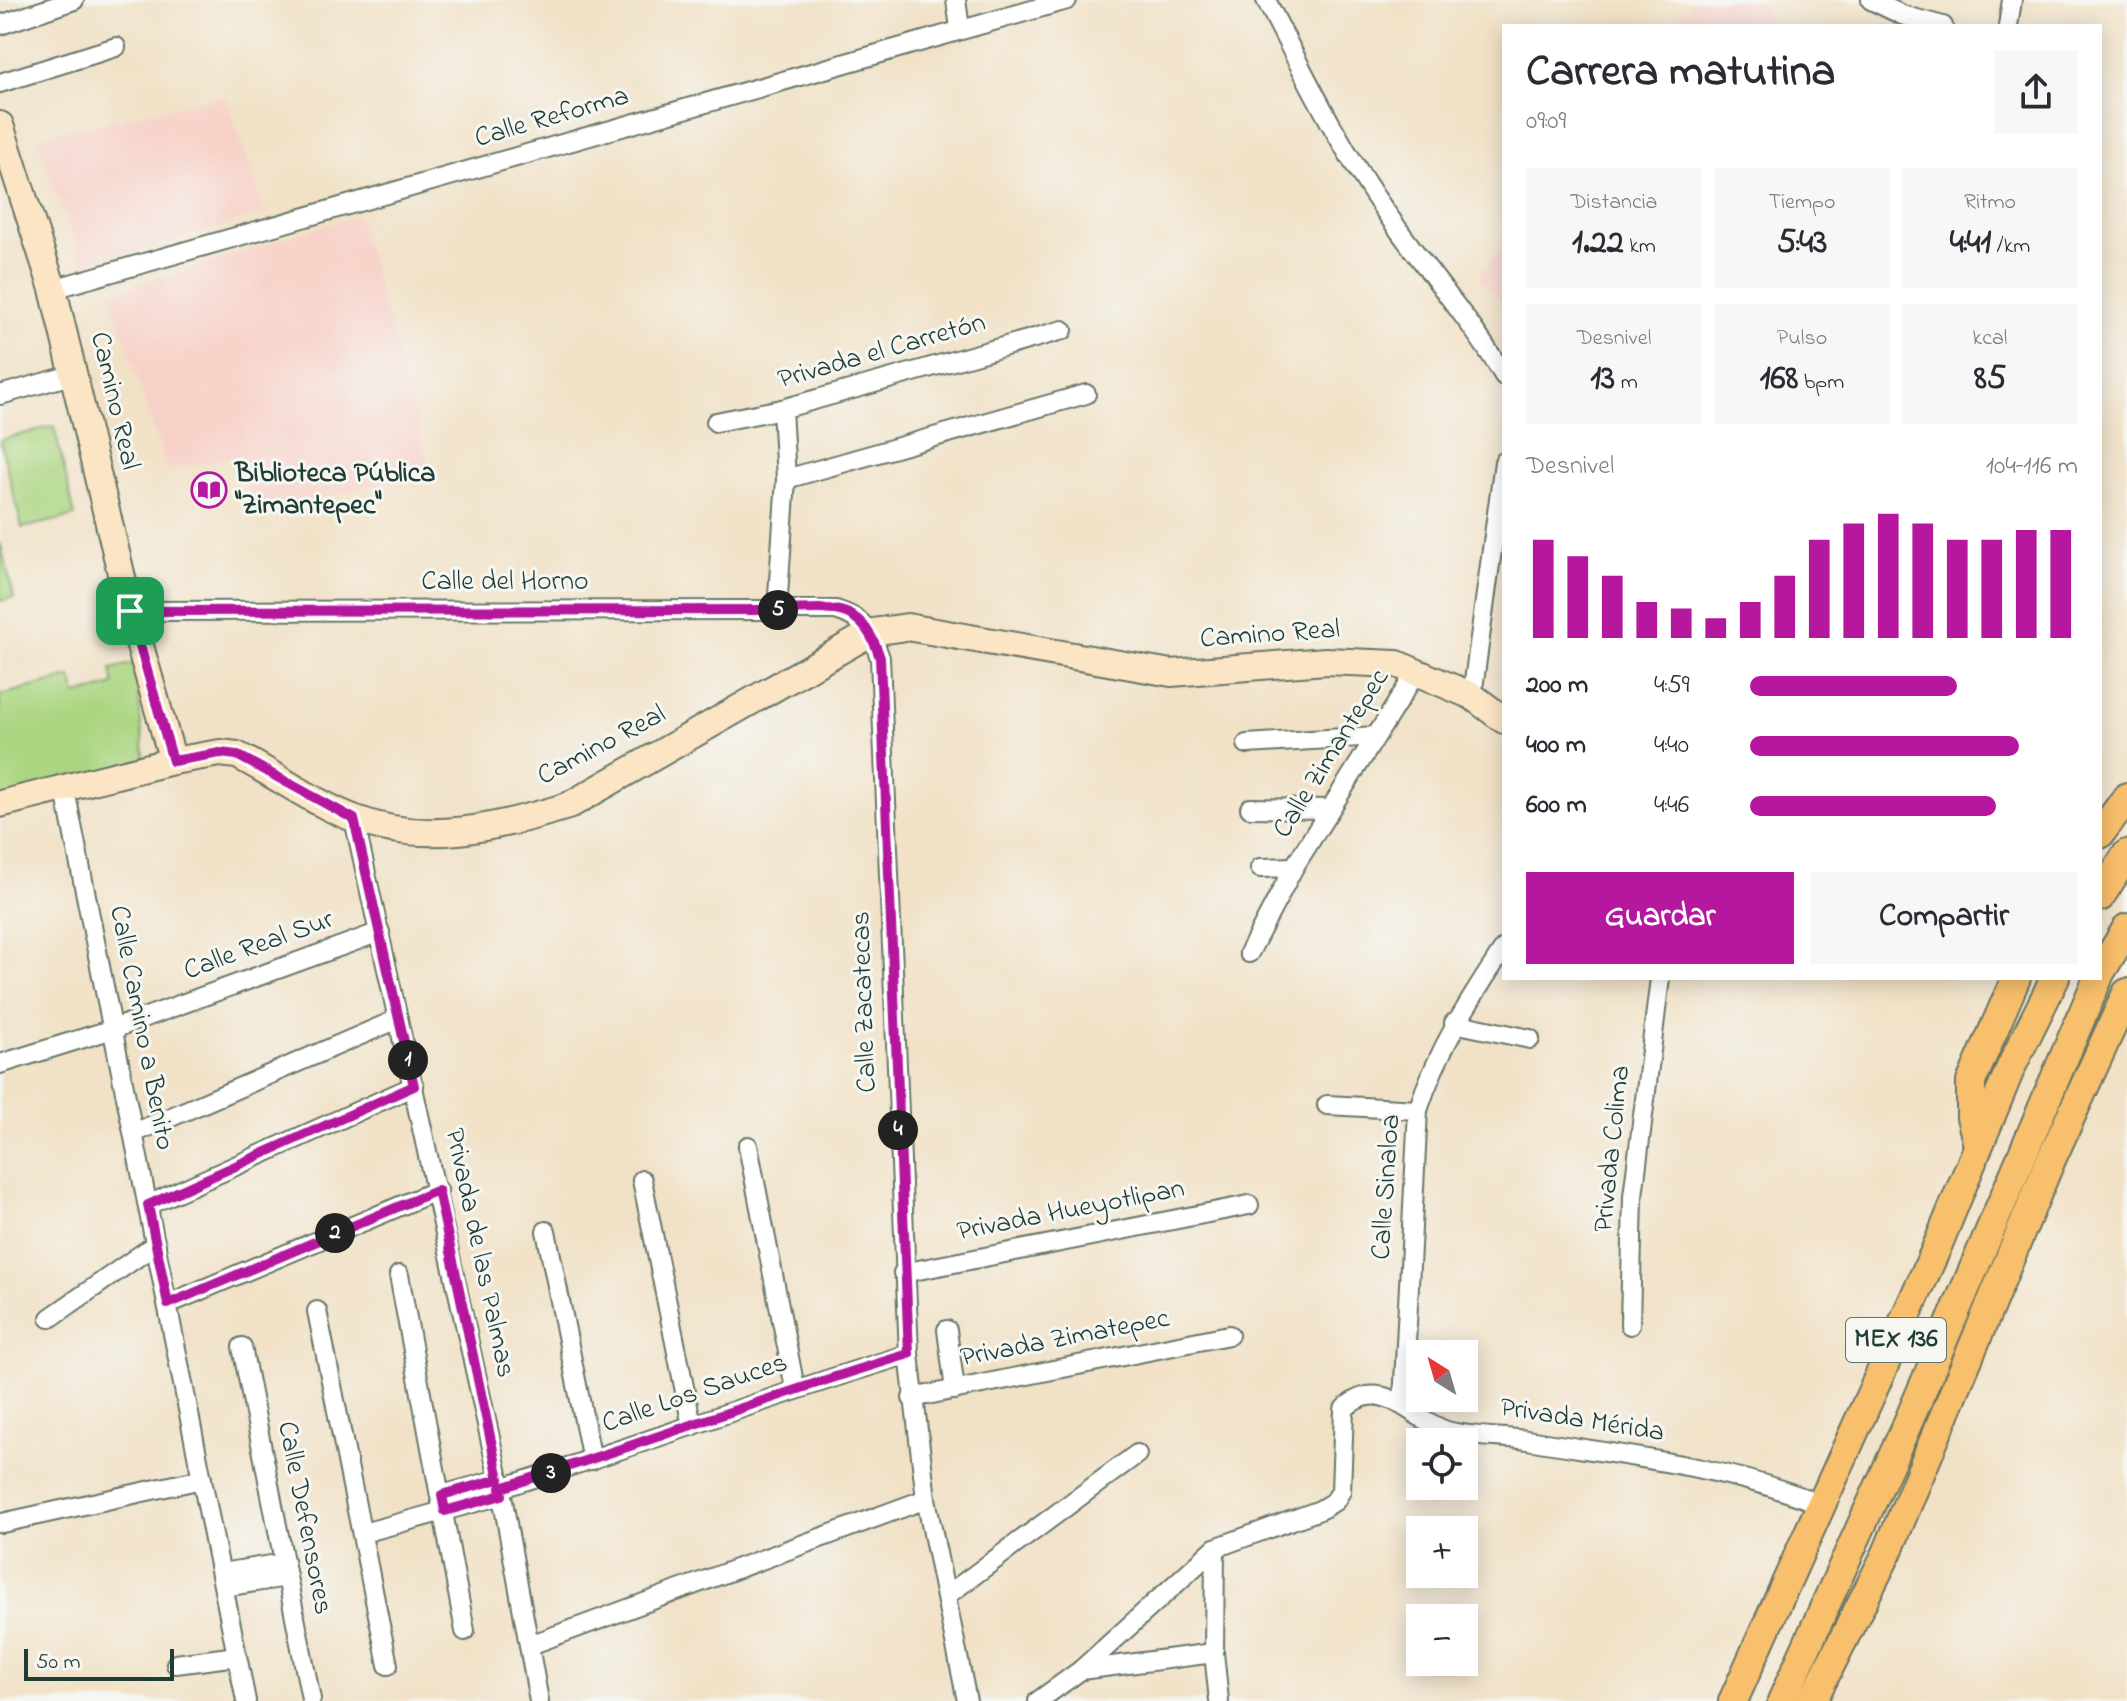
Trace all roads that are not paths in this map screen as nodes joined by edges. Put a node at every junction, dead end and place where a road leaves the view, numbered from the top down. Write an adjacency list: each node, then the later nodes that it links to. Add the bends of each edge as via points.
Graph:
1 (74, 0): 9 (street)
2 (956, 0): 10 (street)
3 (1067, 0): 10 (street, Calle Reforma)
4 (1266, 0): 17 (street, via 1312,90 1389,216)
5 (1871, 0): 7 (street)
6 (2012, 0): 8 (street)
7 (1936, 24)
8 (2008, 24)
9 (0, 25)
10 (960, 28): 15 (street, Calle Reforma)
11 (116, 47): 12 (street)
12 (0, 83)
13 (0, 125): 14 (main road, Camino Real)
14 (10, 185): 15 (main road, Camino Real)
15 (53, 289): 18 (main road, Camino Real)
16 (1063, 330): 21 (street, Privada el Carretón)
17 (1502, 373)
18 (75, 374): 20 (street); 26 (main road, Camino Real)
19 (1086, 394): 24 (street)
20 (0, 395)
21 (782, 409): 22 (street, Privada el Carretón); 24 (street)
22 (716, 422)
23 (1502, 477): 29 (street)
24 (786, 479): 25 (street)
25 (777, 610): 26 (street, Calle del Horno); 27 (street, Calle del Horno, via 836,610 858,617)
26 (130, 611): 33 (main road, Camino Real)
27 (872, 632): 28 (main road, Camino Real, via 907,627 1171,673 1326,661 1397,664); 40 (main road, Camino Real, via 568,806 464,832 388,829); 74 (street, Calle Zacatecas, via 880,658)
28 (1417, 671): 29 (main road, Camino Real); 31 (street, Calle Zimantepec)
29 (1472, 696): 30 (main road, Camino Real)
30 (1502, 718)
31 (1376, 736): 32 (street); 38 (street, Calle Zimantepec)
32 (1247, 744)
33 (173, 761): 34 (main road); 40 (main road, Camino Real, via 237,755)
34 (65, 790): 36 (main road); 59 (street, Calle Camino a Benito)
35 (2127, 796): 39 (main road); 41 (main road)
36 (0, 804)
37 (1250, 808): 38 (street)
38 (1330, 809): 43 (street, Calle Zimantepec)
39 (2102, 809)
40 (354, 819): 47 (street, Privada de las Palmas)
41 (2102, 831)
42 (2127, 854): 45 (main road)
43 (1294, 867): 44 (street); 49 (street, Calle Zimantepec)
44 (1260, 868)
45 (2102, 894)
46 (2127, 928): 50 (main road, MEX 136)
47 (380, 932): 57 (street, Privada de las Palmas); 59 (street, Calle Real Sur)
48 (1502, 951): 58 (street, Calle Sinaloa)
49 (1249, 953)
50 (2102, 964)
51 (2102, 979): 56 (main road)
52 (1660, 980): 79 (street, Privada Colima, via 1633,1196)
53 (2015, 980): 66 (main road, via 1971,1082)
54 (2054, 980): 66 (main road, MEX 136)
55 (2093, 980): 116 (main road, MEX 136, via 1925,1384)
56 (2123, 1011): 117 (main road, via 2050,1162 1887,1553)
57 (398, 1019): 62 (street, Privada de las Palmas); 65 (street)
58 (1454, 1023): 60 (street); 64 (street, Calle Sinaloa)
59 (113, 1029): 61 (street, Calle Real Sur); 65 (street, Calle Camino a Benito)
60 (1530, 1039)
61 (0, 1064)
62 (414, 1086): 69 (street, Privada de las Palmas); 70 (street)
63 (1327, 1105): 64 (street)
64 (1418, 1110): 87 (street, Calle Sinaloa)
65 (134, 1133): 70 (street, Calle Camino a Benito)
66 (1978, 1145): 95 (main road, MEX 136)
67 (748, 1146): 84 (street)
68 (642, 1180): 88 (street)
69 (438, 1190): 76 (street); 92 (street, Privada de las Palmas)
70 (148, 1205): 73 (street, Calle Camino a Benito)
71 (1249, 1205): 74 (street, Privada Hueyotlipan)
72 (546, 1231): 90 (street)
73 (156, 1244): 76 (street, Calle Camino a Benito); 78 (street)
74 (903, 1273): 83 (street, Calle Zacatecas)
75 (399, 1275): 94 (street)
76 (168, 1304): 91 (street, Calle Camino a Benito)
77 (317, 1311): 97 (street)
78 (50, 1318)
79 (1630, 1325)
80 (947, 1330): 85 (street)
81 (1229, 1335): 85 (street, Privada Zimatepec)
82 (242, 1347): 99 (street, Calle Defensores)
83 (909, 1354): 84 (street, Calle Los Sauces); 86 (street, Calle Zacatecas)
84 (795, 1388): 88 (street, Calle Los Sauces)
85 (955, 1390): 86 (street, Privada Zimatepec)
86 (912, 1398): 93 (street, Calle Zacatecas)
87 (1403, 1402): 95 (street, Privada Mérida, via 1446,1430 1693,1466 1769,1483); 98 (street, Privada Mérida, via 1369,1396 1344,1409 1341,1491 1335,1501)
88 (692, 1426): 90 (street, Calle Los Sauces)
89 (1137, 1454): 101 (street)
90 (592, 1460): 92 (street, Calle Los Sauces)
91 (202, 1479): 96 (street); 100 (street, Calle Camino a Benito)
92 (500, 1487): 94 (street, Calle Los Sauces); 103 (street, Privada de las Palmas)
93 (926, 1499): 101 (street, Calle Zacatecas); 103 (street)
94 (443, 1503): 97 (street, Calle Los Sauces); 102 (street)
95 (1820, 1504): 115 (main road, MEX 136)
96 (2, 1523)
97 (363, 1533): 107 (street)
98 (1215, 1548): 104 (street); 108 (street)
99 (286, 1570): 100 (street); 109 (street, Calle Defensores)
100 (222, 1580): 105 (street, Calle Camino a Benito)
101 (946, 1596): 112 (street, Calle Zacatecas)
102 (465, 1631)
103 (530, 1645): 111 (street, Privada de las Palmas)
104 (1214, 1653): 108 (street); 114 (street)
105 (237, 1656): 106 (street); 110 (street, Calle Camino a Benito)
106 (176, 1664)
107 (388, 1665)
108 (1081, 1670): 113 (street)
109 (311, 1699)
110 (246, 1701)
111 (539, 1701)
112 (967, 1701)
113 (1038, 1701)
114 (1219, 1701)
115 (1733, 1701)
116 (1782, 1701)
117 (1812, 1701)

